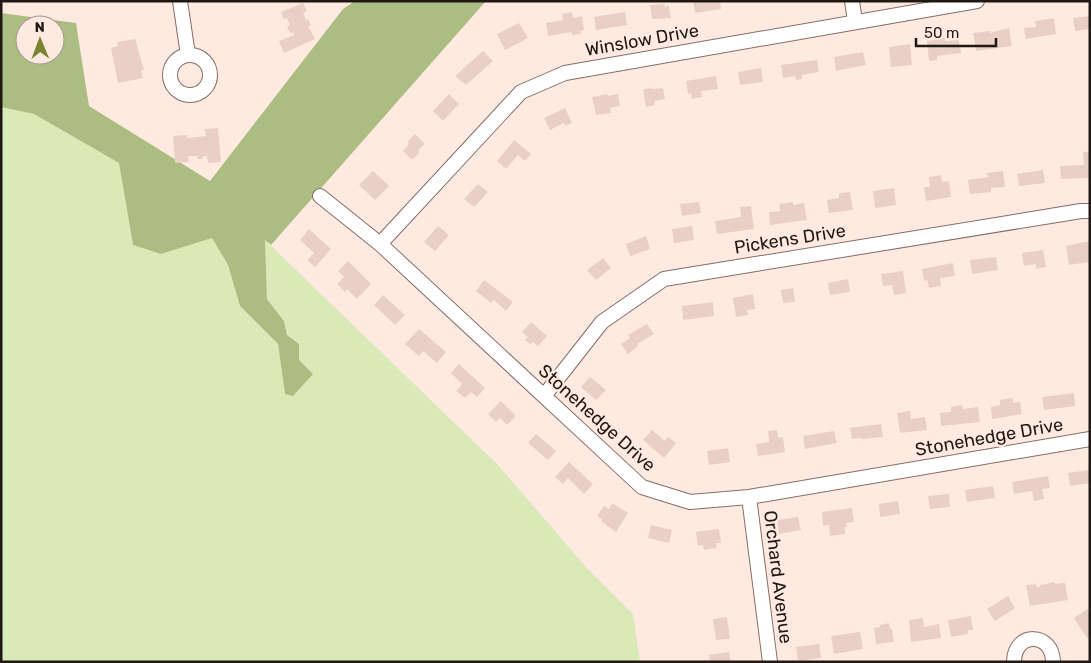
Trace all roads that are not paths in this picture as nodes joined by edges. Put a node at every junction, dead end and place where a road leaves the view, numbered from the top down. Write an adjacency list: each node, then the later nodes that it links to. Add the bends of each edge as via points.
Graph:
1 (180, 1): 5 (street)
2 (852, 1): 4 (street)
3 (977, 1): 4 (street, Winslow Drive)
4 (855, 21): 8 (street, Winslow Drive, via 566,73 521,92)
5 (188, 55)
6 (320, 196): 8 (street, Stonehedge Drive)
7 (1090, 211): 9 (street, Pickens Drive, via 664,279 602,322)
8 (380, 244): 9 (street, Stonehedge Drive)
9 (544, 396): 11 (street, Stonehedge Drive, via 642,487 690,502)
10 (1090, 439): 11 (street, Stonehedge Drive)
11 (749, 497): 12 (street, Orchard Avenue)
12 (770, 662)
13 (1014, 662): 14 (street, via 1016,649 1026,640 1033,639 1050,648)
14 (1053, 662)

